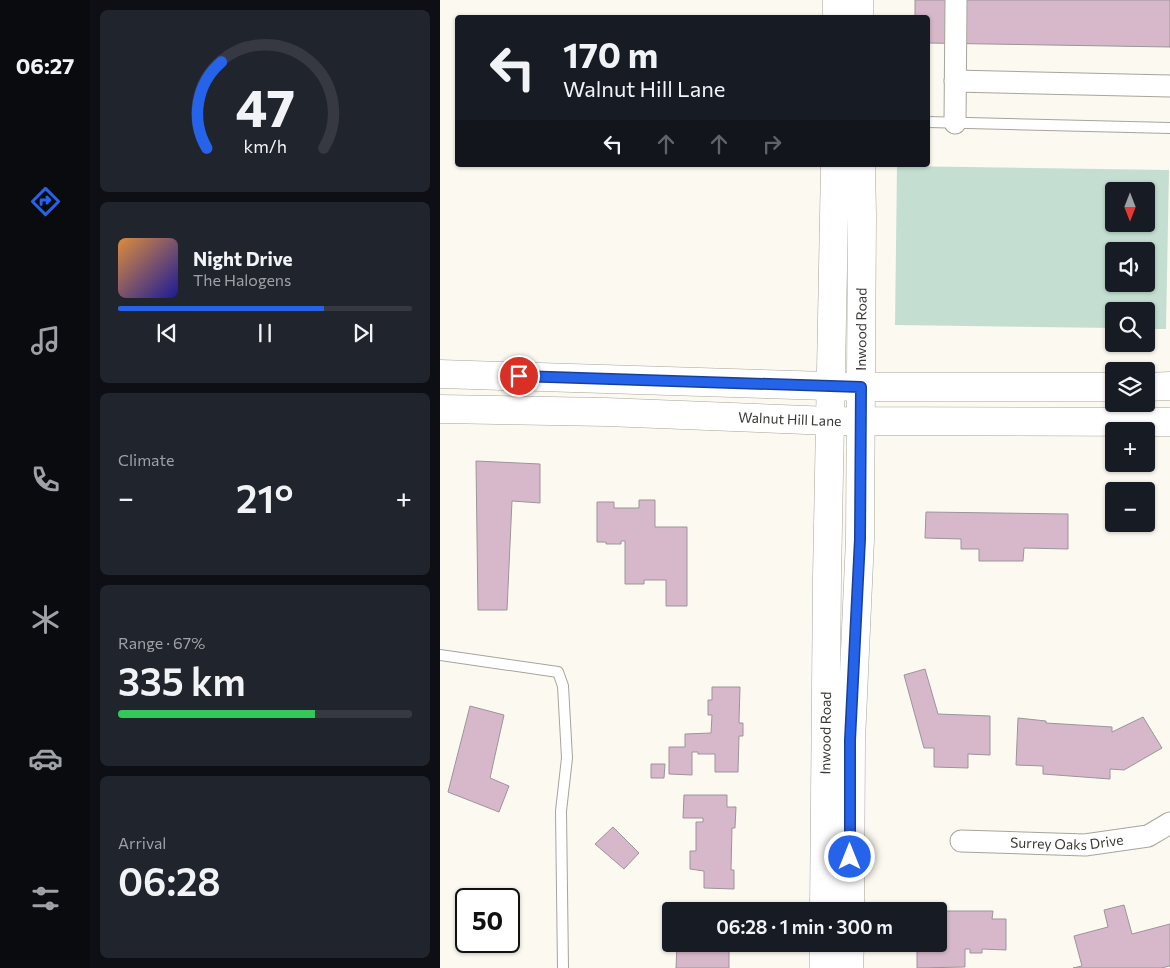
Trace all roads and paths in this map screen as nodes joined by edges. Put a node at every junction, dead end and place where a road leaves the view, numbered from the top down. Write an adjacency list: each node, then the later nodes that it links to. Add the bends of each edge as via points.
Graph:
1 (837, 0): 4 (main road)
2 (859, 0): 5 (main road)
3 (956, 0): 6 (street)
4 (837, 15)
5 (859, 15)
6 (955, 81): 7 (street); 9 (street)
7 (1170, 86)
8 (930, 122): 9 (lane)
9 (955, 123): 10 (lane)
10 (1170, 128)
11 (835, 167): 13 (main road, Inwood Road)
12 (861, 167): 14 (main road, Inwood Road)
13 (834, 214): 14 (main road); 16 (main road, Inwood Road)
14 (862, 215): 18 (main road, Inwood Road)
15 (440, 374): 16 (main road)
16 (831, 386): 18 (main road); 22 (main road, Inwood Road)
17 (1170, 386): 20 (main road)
18 (861, 387): 19 (main road); 23 (main road, Inwood Road)
19 (1105, 387)
20 (1155, 387)
21 (440, 409): 22 (main road, Walnut Hill Lane)
22 (831, 421): 23 (main road, Walnut Hill Lane); 25 (main road, Inwood Road)
23 (861, 421): 24 (main road, Walnut Hill Lane); 26 (main road, Inwood Road)
24 (1170, 422)
25 (827, 577): 26 (main road); 31 (main road, Inwood Road)
26 (857, 577): 30 (main road, Inwood Road, via 850,740)
27 (440, 655): 34 (lane, via 558,672 563,686 567,758 561,811)
28 (1170, 823): 29 (street, Surrey Oaks Drive, via 1148,836 1085,845)
29 (961, 841)
30 (837, 902)
31 (837, 902)
32 (824, 952): 35 (main road)
33 (850, 952): 36 (main road)
34 (564, 968)
35 (824, 968)
36 (850, 968)

